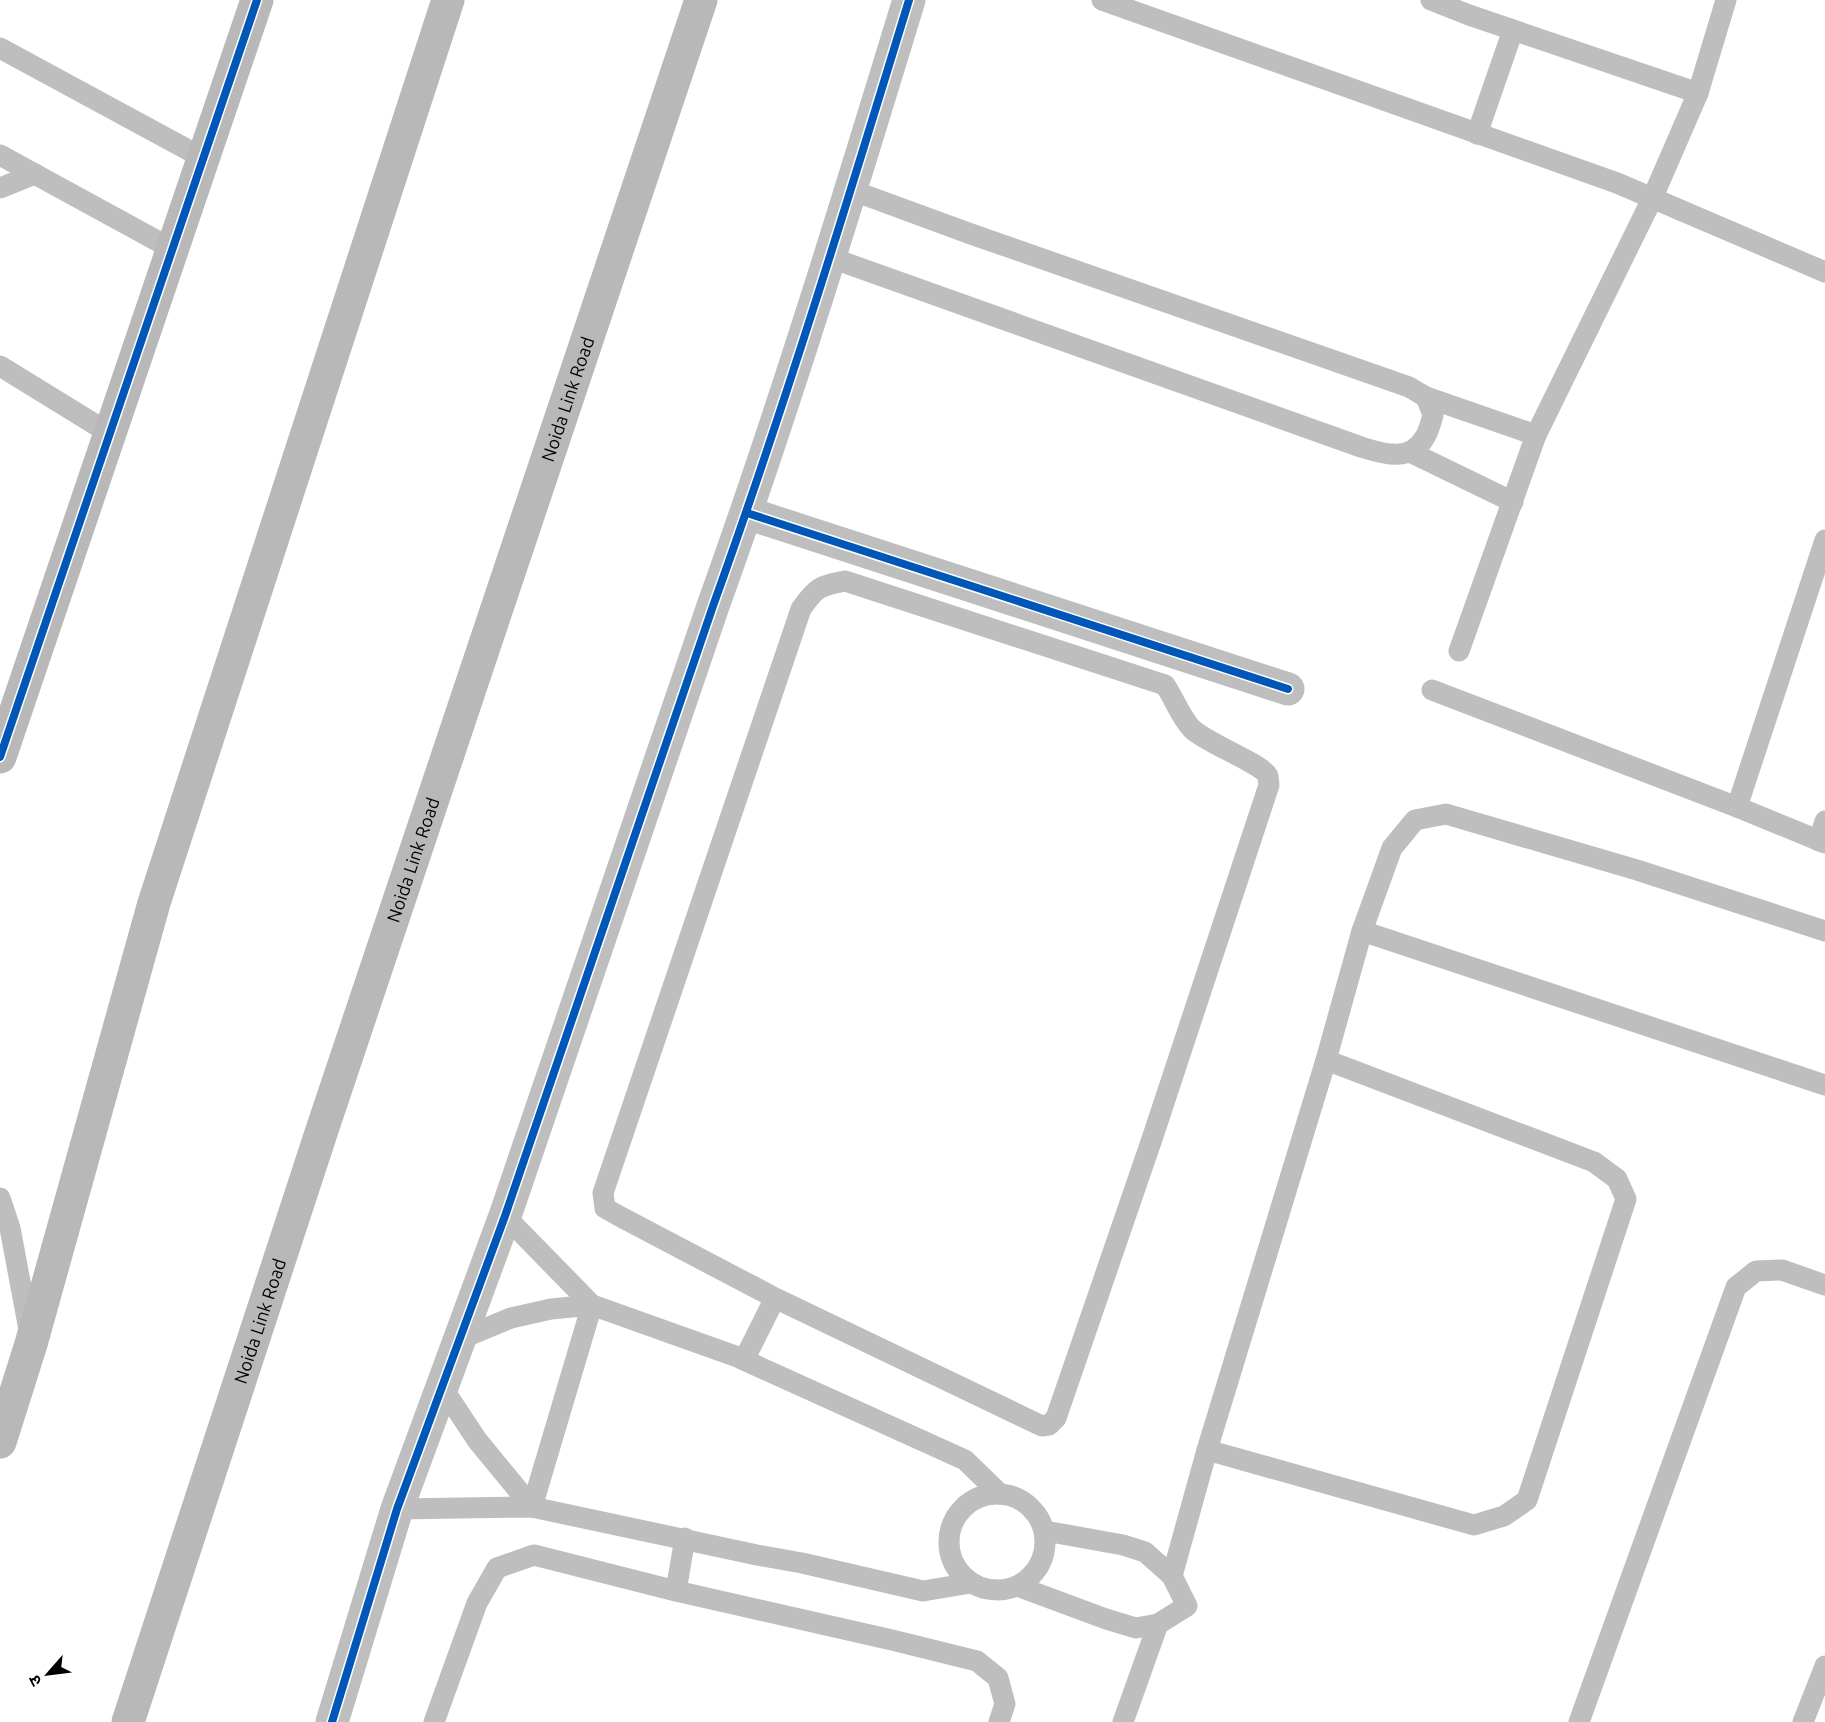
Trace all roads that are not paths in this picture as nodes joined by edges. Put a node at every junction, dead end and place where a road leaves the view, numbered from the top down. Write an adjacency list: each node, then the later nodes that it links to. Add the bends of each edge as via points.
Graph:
1 (257, 0): 14 (main road)
2 (448, 0): 46 (main road, via 154,903)
3 (702, 0): 62 (main road, Noida Link Road, via 322,1130)
4 (909, 0): 17 (street)
5 (1102, 0): 8 (lane)
6 (1431, 0): 9 (lane)
7 (1726, 0): 11 (lane)
8 (1141, 7): 12 (lane)
9 (1513, 30): 11 (lane); 12 (lane)
10 (0, 48): 14 (lane)
11 (1698, 93): 18 (lane)
12 (1477, 134): 18 (lane)
13 (0, 155): 15 (lane)
14 (203, 158): 19 (main road)
15 (35, 174): 16 (lane); 19 (lane)
16 (0, 188)
17 (851, 190): 20 (street); 23 (lane, via 1409,387)
18 (1652, 199): 21 (lane); 25 (lane)
19 (172, 249): 24 (main road)
20 (829, 257): 26 (lane, via 1361,447 1390,456); 28 (street)
21 (1825, 272)
22 (0, 366): 24 (lane)
23 (1426, 397): 25 (lane); 26 (lane, via 1433,415 1425,438)
24 (109, 433): 33 (main road)
25 (1536, 435): 27 (lane)
26 (1410, 452): 27 (lane)
27 (1513, 501): 30 (lane)
28 (747, 513): 31 (street); 41 (street)
29 (1825, 540): 34 (lane)
30 (1459, 651)
31 (1288, 689)
32 (1432, 690): 34 (lane)
33 (0, 757)
34 (1737, 807): 35 (lane)
35 (1823, 835)
36 (1362, 931): 37 (lane, via 1392,848 1415,820 1446,814); 38 (lane); 39 (lane)
37 (1825, 931)
38 (1326, 1060): 50 (lane); 50 (lane, via 1594,1162 1617,1179 1626,1199 1527,1500 1504,1516 1474,1525)
39 (1825, 1085)
40 (0, 1198): 46 (lane, via 10,1228)
41 (506, 1216): 44 (lane); 45 (street)
42 (1825, 1285): 67 (lane, via 1782,1270 1756,1271 1737,1287)
43 (775, 1298): 43 (lane, via 1042,1426 1056,1418 1269,785 1260,768 1194,730 1181,716 1165,685 845,581 824,585 812,593 801,609 603,1193 605,1208); 47 (lane)
44 (592, 1305): 45 (lane, via 511,1318); 47 (lane); 52 (lane)
45 (460, 1339): 48 (street)
46 (31, 1344): 49 (main road)
47 (744, 1360): 51 (lane, via 964,1460)
48 (442, 1387): 52 (lane, via 477,1440); 53 (street)
49 (0, 1442)
50 (1207, 1450): 56 (lane)
51 (1000, 1494): 54 (lane, via 1029,1506); 57 (lane, via 971,1502 959,1512 951,1527 952,1558)
52 (532, 1507): 53 (lane); 55 (lane)
53 (397, 1509): 63 (street)
54 (1046, 1531): 56 (lane, via 1145,1552); 58 (lane, via 1040,1564)
55 (684, 1538): 57 (lane, via 923,1591); 59 (lane)
56 (1172, 1576): 60 (lane, via 1187,1606)
57 (971, 1583): 58 (lane, via 986,1589)
58 (1017, 1586): 60 (lane, via 1136,1628)
59 (676, 1591): 64 (lane, via 534,1555 497,1568 477,1603); 65 (lane, via 977,1661 998,1678 1005,1704)
60 (1158, 1624): 66 (lane)
61 (1825, 1666): 68 (lane)
62 (128, 1722)
63 (332, 1722)
64 (434, 1722)
65 (999, 1722)
66 (1123, 1722)
67 (1579, 1722)
68 (1803, 1722)

